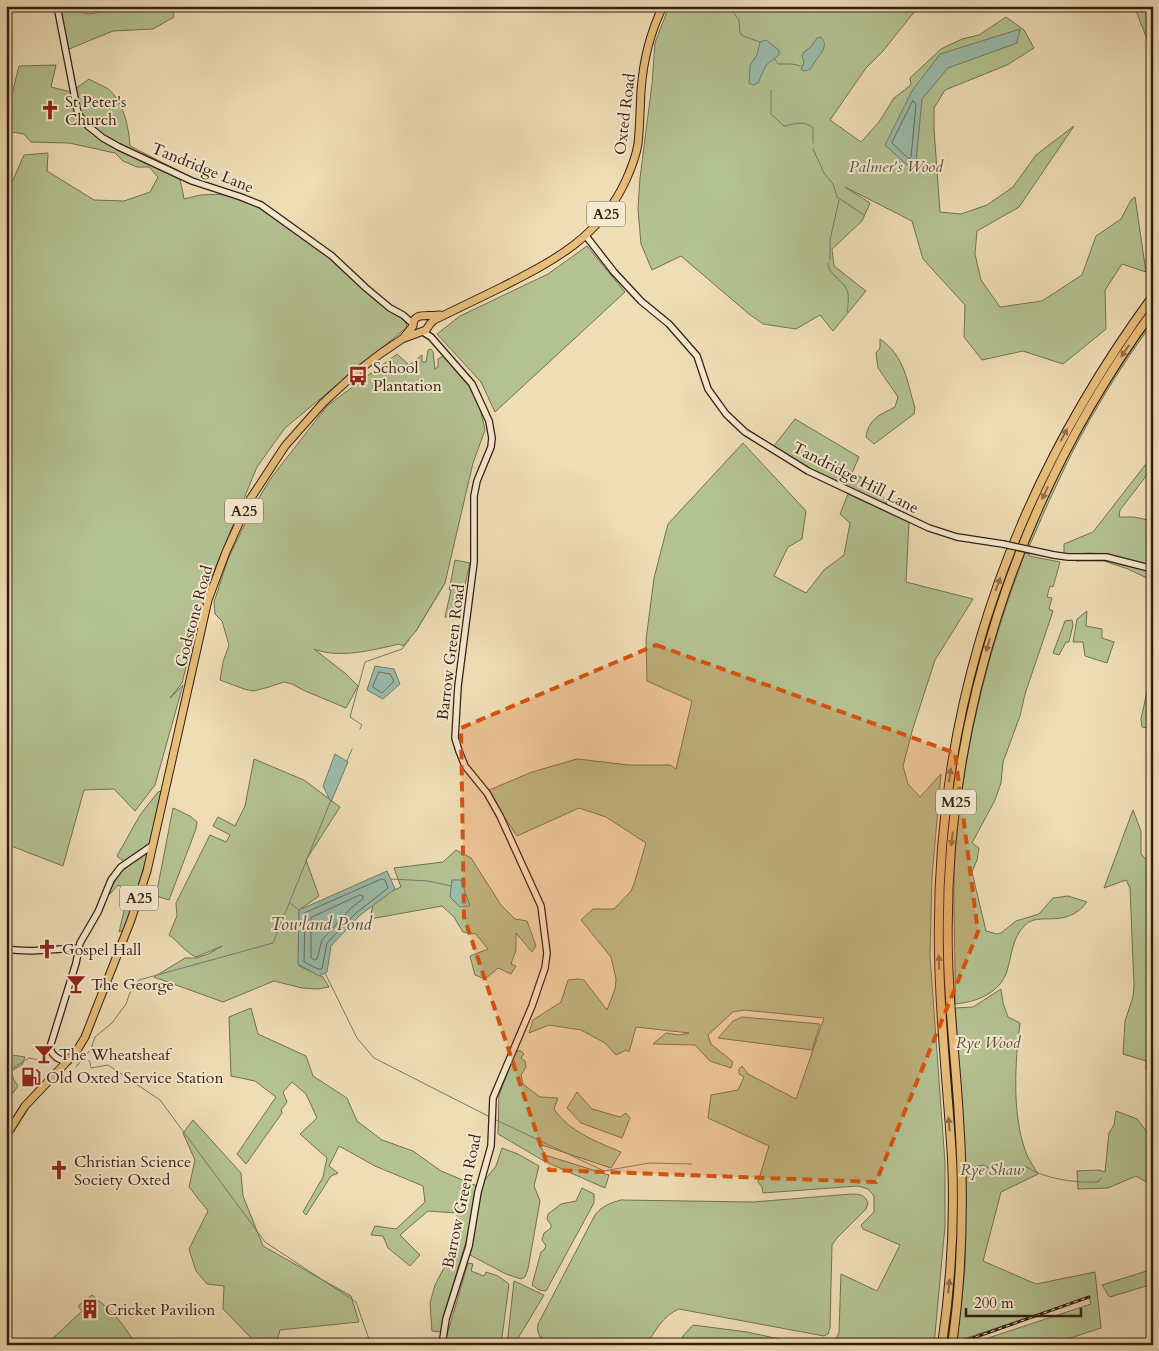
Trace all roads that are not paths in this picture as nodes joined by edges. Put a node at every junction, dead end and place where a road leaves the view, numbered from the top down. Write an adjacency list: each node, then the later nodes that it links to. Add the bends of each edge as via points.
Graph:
1 (57, 6): 8 (street, Tandridge Lane, via 78,114 88,126 120,147 192,181 261,205 332,256 390,308)
2 (663, 6): 3 (main road, Oxted Road / A25, via 646,50 634,160 621,192)
3 (586, 236): 6 (main road, Oxted Road / A25, via 556,259); 11 (street, Tandridge Hill Lane, bridge, via 640,301 669,324 697,356 708,389 734,424 808,471 929,528 957,537 1068,557 1106,557)
4 (1153, 296): 20 (highway, M25, one-way to 4, via 950,1278 953,1200 940,992 939,911 944,824 952,761 976,656 1016,536 1037,488 1086,396)
5 (1153, 311): 21 (highway, M25, one-way to 21, via 1089,408 1033,520 993,628 966,741 954,821 948,904 962,1186)
6 (449, 313): 7 (main road, Oxted Road / A25); 9 (main road, Oxted Road / A25)
7 (425, 316): 8 (main road, Oxted Road, via 420,315); 9 (main road)
8 (414, 322): 9 (main road); 10 (main road, Godstone Road / A25)
9 (425, 329): 10 (main road, Godstone Road / A25); 19 (street, Barrow Green Road, via 478,393 492,431 491,447 474,496 474,562 458,686 456,738 465,766 487,793 500,816 541,906 547,953 532,1006 493,1098 491,1146 478,1192 469,1246 446,1319)
10 (402, 339): 12 (main road, Godstone Road / A25, via 359,370 323,403 271,464 249,501 208,600)
11 (1153, 569)
12 (153, 845): 13 (street, via 116,873); 16 (main road, Godstone Road / A25, via 140,895 119,952 85,1037)
13 (79, 948): 14 (street, via 31,952); 15 (street, via 50,1047)
14 (6, 949)
15 (58, 1059): 16 (street); 17 (street)
16 (68, 1062): 17 (main road, Godstone Road / A25)
17 (56, 1074): 18 (main road, Godstone Road / A25, via 32,1098)
18 (6, 1136)
19 (442, 1345)
20 (942, 1345)
21 (952, 1345)

